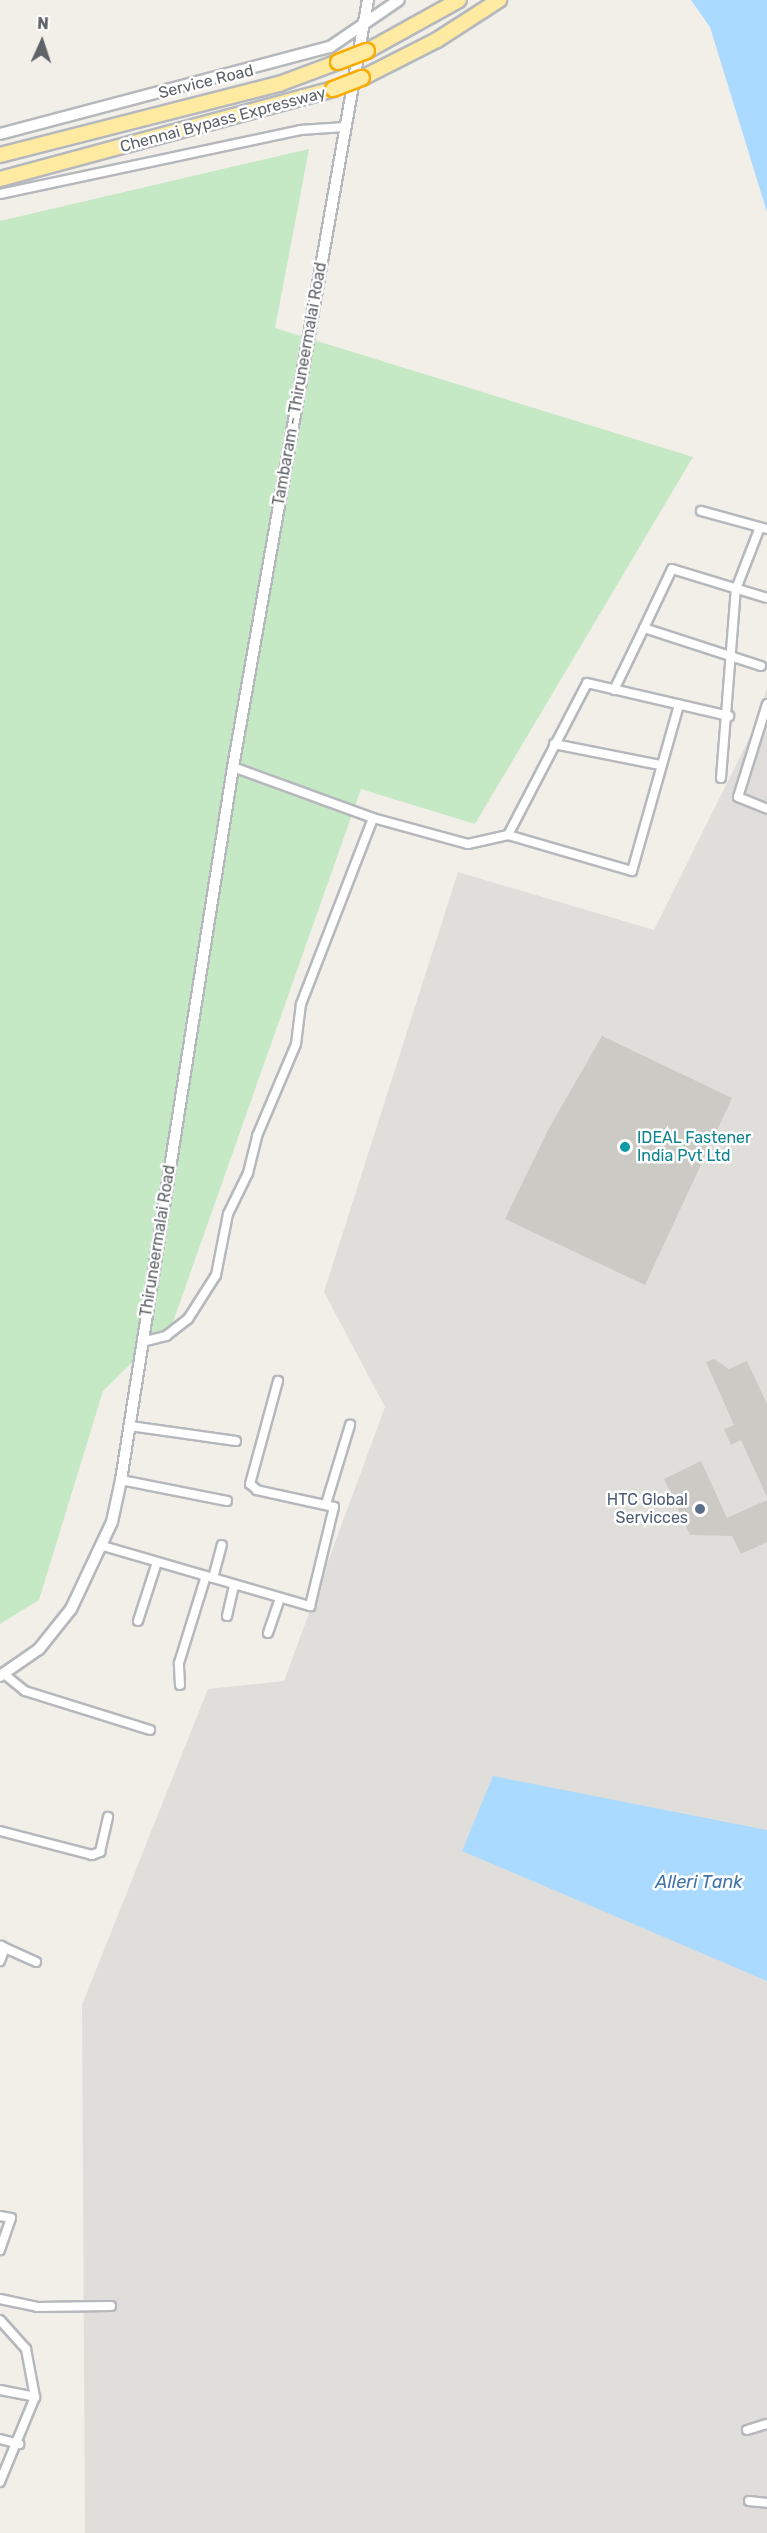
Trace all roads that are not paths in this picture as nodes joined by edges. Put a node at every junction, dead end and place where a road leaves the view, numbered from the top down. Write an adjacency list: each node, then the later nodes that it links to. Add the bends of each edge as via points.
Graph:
1 (368, 0): 5 (street, Tambaram - Thiruneermalai Road)
2 (399, 0): 5 (street, Service Road)
3 (459, 0): 8 (highway, Chennai Bypass Expressway, bridge, via 367,51 268,87)
4 (499, 0): 9 (highway, Chennai Bypass Expressway, bridge, via 437,40 333,89)
5 (364, 23): 6 (street, Tambaram - Thiruneermalai Road); 7 (street, Service Road, via 330,47)
6 (345, 127): 10 (street, via 300,130); 24 (street, Tambaram - Thiruneermalai Road)
7 (0, 134)
8 (0, 155)
9 (0, 179)
10 (0, 194)
11 (701, 511): 12 (street)
12 (763, 528): 13 (street)
13 (736, 589): 14 (street); 15 (street, via 672,568); 16 (street)
14 (767, 598)
15 (644, 628): 16 (street); 18 (street)
16 (734, 657): 17 (street); 21 (street)
17 (761, 666)
18 (614, 690): 20 (street); 22 (street, via 586,683)
19 (767, 704): 26 (street, via 738,797)
20 (679, 705): 21 (street); 23 (street)
21 (729, 717): 25 (street)
22 (554, 744): 23 (street); 28 (street)
23 (660, 765): 28 (street, via 632,871)
24 (233, 768): 27 (street); 29 (street, Thiruneermalai Road)
25 (721, 778)
26 (767, 809)
27 (373, 818): 28 (street, via 468,844); 29 (street, via 301,1004 296,1044 257,1136 248,1173 228,1214 216,1275 188,1319 166,1336)
28 (508, 835)
29 (142, 1342): 32 (street, Thiruneermalai Road)
30 (278, 1381): 36 (street, via 250,1484 256,1490)
31 (350, 1425): 36 (street)
32 (130, 1426): 33 (street); 34 (street, Thiruneermalai Road)
33 (236, 1441)
34 (121, 1480): 35 (street); 37 (street, Thiruneermalai Road)
35 (226, 1501)
36 (326, 1503): 42 (street, via 335,1509 311,1604 306,1607)
37 (103, 1545): 39 (street); 46 (street, Thiruneermalai Road, via 57,1631)
38 (222, 1545): 40 (street)
39 (157, 1562): 40 (street); 44 (street)
40 (210, 1577): 41 (street); 47 (street, via 179,1663)
41 (234, 1586): 42 (street); 43 (street)
42 (279, 1600): 45 (street)
43 (227, 1616)
44 (138, 1621)
45 (268, 1633)
46 (2, 1675): 48 (street, via 25,1691)
47 (180, 1685)
48 (150, 1730)
49 (108, 1817): 50 (street, via 100,1852 92,1855)
50 (0, 1831)
51 (3, 1947): 52 (street); 53 (street)
52 (0, 1961)
53 (36, 1962)
54 (0, 2216): 55 (street, via 11,2218)
55 (0, 2250)
56 (0, 2299): 57 (street, via 37,2307)
57 (111, 2306)
58 (0, 2320): 60 (street, via 26,2349)
59 (0, 2390): 60 (street)
60 (35, 2397): 64 (street)
61 (767, 2424): 62 (street)
62 (747, 2430)
63 (0, 2439): 64 (street)
64 (20, 2444): 65 (street)
65 (0, 2482)
66 (749, 2500): 67 (street)
67 (767, 2503)

